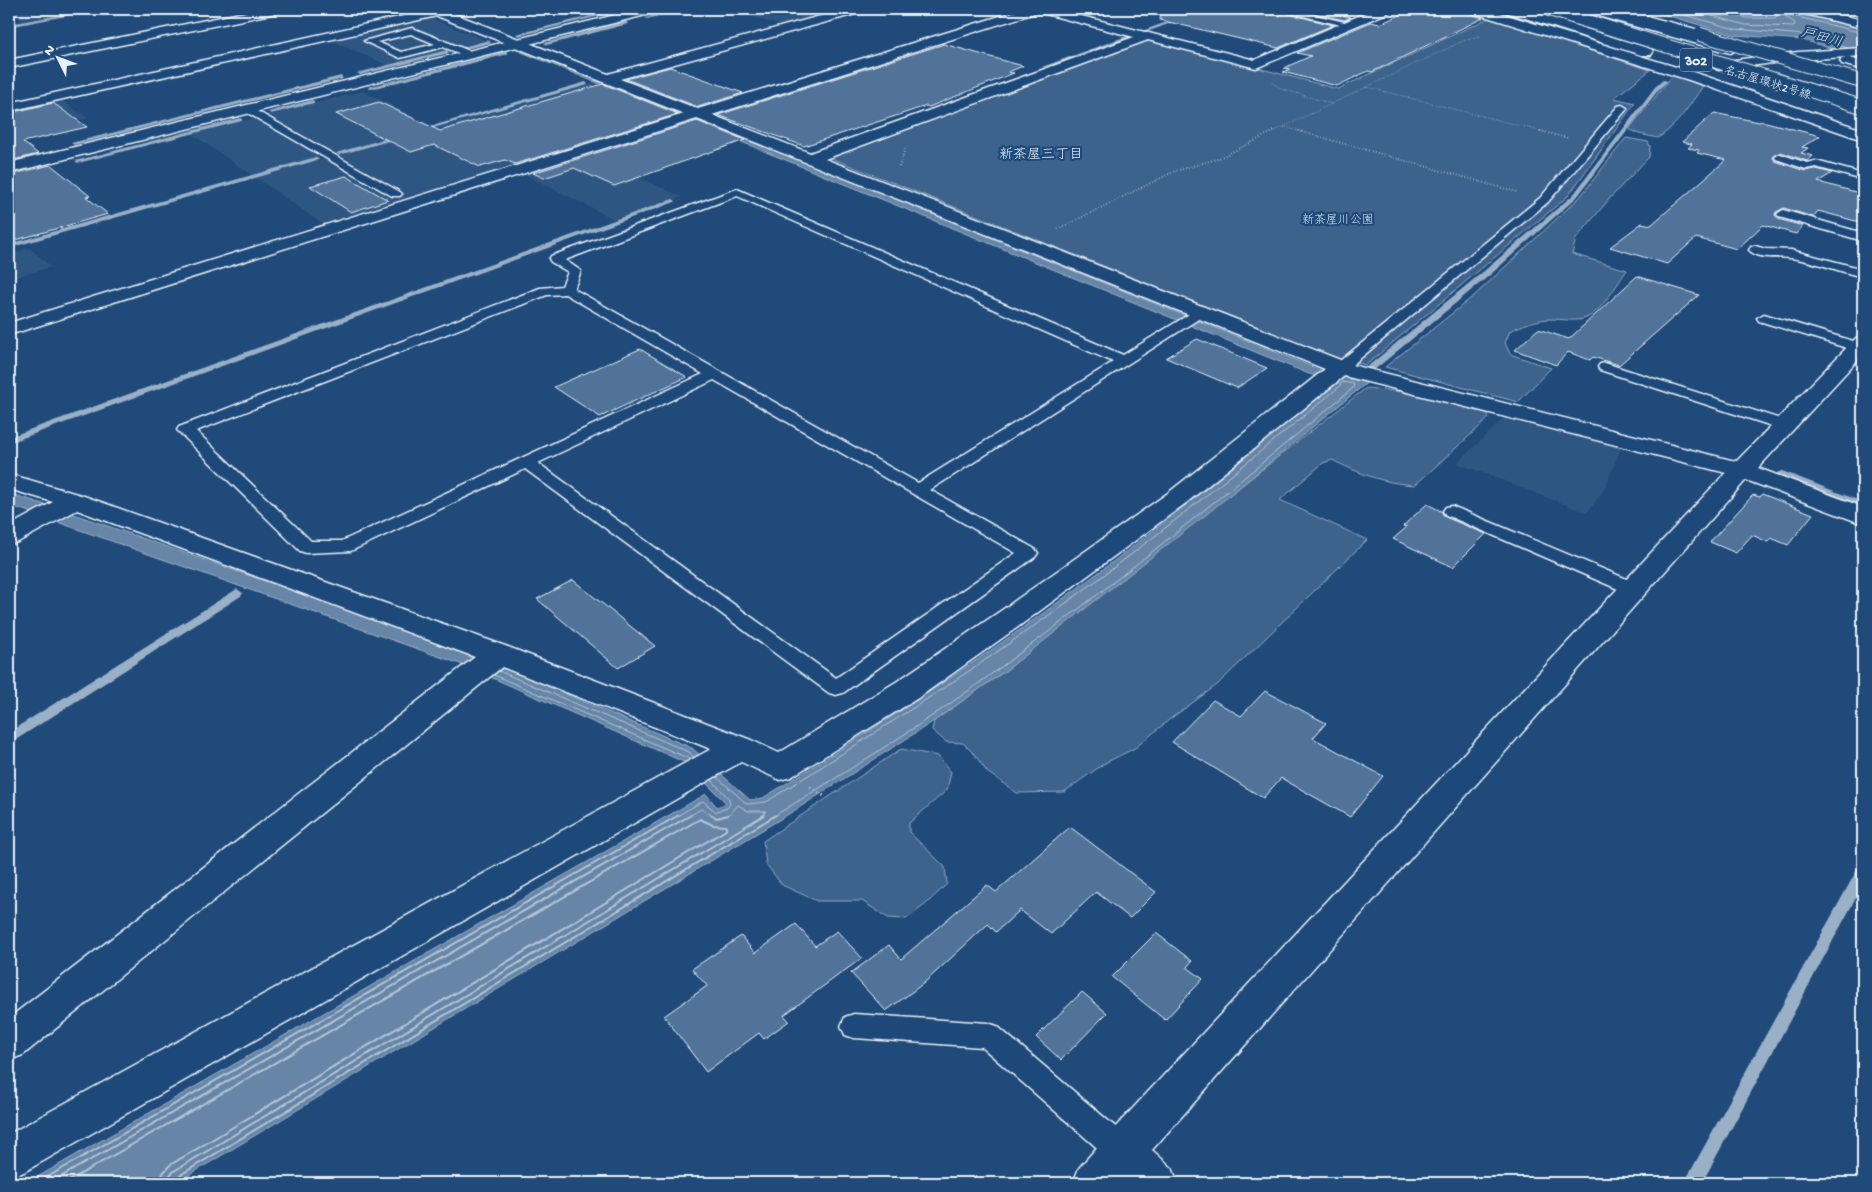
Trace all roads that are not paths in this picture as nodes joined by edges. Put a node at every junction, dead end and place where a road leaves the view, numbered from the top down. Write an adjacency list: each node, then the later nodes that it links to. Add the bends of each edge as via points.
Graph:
1 (276, 9): 27 (main road)
2 (451, 9): 17 (main road)
3 (654, 9): 21 (main road)
4 (858, 9): 32 (main road)
5 (1034, 9): 42 (main road)
6 (1041, 9): 20 (main road)
7 (1279, 9): 18 (lane)
8 (1385, 9): 18 (main road)
9 (1476, 9): 33 (main road)
10 (1510, 9): 43 (main road)
11 (1529, 9): 28 (main road, 名古屋環状2号線 / 302)
12 (1548, 9): 38 (main road, bridge)
13 (1577, 9): 36 (main road)
14 (1588, 9): 25 (main road, 名古屋環状2号線 / 302)
15 (1607, 9): 34 (main road, bridge)
16 (1801, 9): 19 (main road)
17 (432, 12): 21 (main road); 37 (main road)
18 (1349, 24): 20 (main road, via 1256,64)
19 (1863, 24)
20 (1147, 36): 46 (main road)
21 (517, 43): 24 (main road); 32 (main road)
22 (444, 44): 22 (lane, via 400,55 368,41 412,31); 24 (lane)
23 (1863, 52): 25 (main road)
24 (469, 54): 40 (main road)
25 (1767, 60): 28 (main road); 29 (main road, 名古屋環状2号線 / 302)
26 (1854, 61): 29 (main road); 30 (main road)
27 (9, 64)
28 (1718, 66): 31 (main road, 名古屋環状2号線 / 302)
29 (1789, 66): 31 (main road); 35 (main road, 名古屋環状2号線 / 302)
30 (1863, 66)
31 (1738, 72): 33 (main road); 41 (main road, 名古屋環状2号線 / 302)
32 (608, 78): 42 (main road)
33 (1694, 78): 44 (main road)
34 (1863, 82)
35 (1863, 88)
36 (1863, 95)
37 (9, 107)
38 (1863, 107)
39 (1622, 108): 62 (lane, via 1544,200)
40 (248, 109): 47 (main road); 49 (lane)
41 (1863, 112)
42 (690, 116): 46 (main road); 57 (main road)
43 (1863, 120)
44 (1863, 135)
45 (1780, 157): 48 (lane, via 1806,166 1816,164)
46 (812, 158): 55 (main road, via 1028,244)
47 (9, 168)
48 (1863, 177)
49 (396, 194)
50 (1783, 214): 51 (lane)
51 (1863, 237)
52 (1756, 250): 53 (lane, via 1791,254)
53 (1863, 273)
54 (567, 290): 59 (lane, via 575,271 555,260 737,192); 61 (lane); 64 (lane, via 545,291 185,430 306,547 345,547)
55 (1193, 318): 59 (lane); 62 (main road)
56 (1764, 318): 58 (lane)
57 (9, 329)
58 (1861, 345): 63 (main road)
59 (1124, 361): 67 (lane)
60 (1605, 367): 63 (lane)
61 (714, 374): 64 (lane); 67 (lane)
62 (1333, 374): 65 (main road, via 1380,378); 74 (main road, via 1177,498 907,690 780,768)
63 (1784, 425): 65 (main road)
64 (526, 462): 67 (lane, via 836,688 1029,553)
65 (1742, 470): 70 (main road); 72 (main road)
66 (9, 481): 68 (main road)
67 (918, 490)
68 (75, 501): 71 (main road); 73 (main road)
69 (1452, 511): 72 (lane)
70 (1863, 516)
71 (9, 536)
72 (1634, 589): 77 (main road)
73 (498, 654): 74 (main road); 76 (main road)
74 (733, 752): 78 (main road)
75 (854, 1026): 77 (lane, via 988,1035)
76 (9, 1042)
77 (1122, 1152): 79 (main road); 80 (main road)
78 (9, 1157)
79 (1094, 1183)
80 (1157, 1183)

